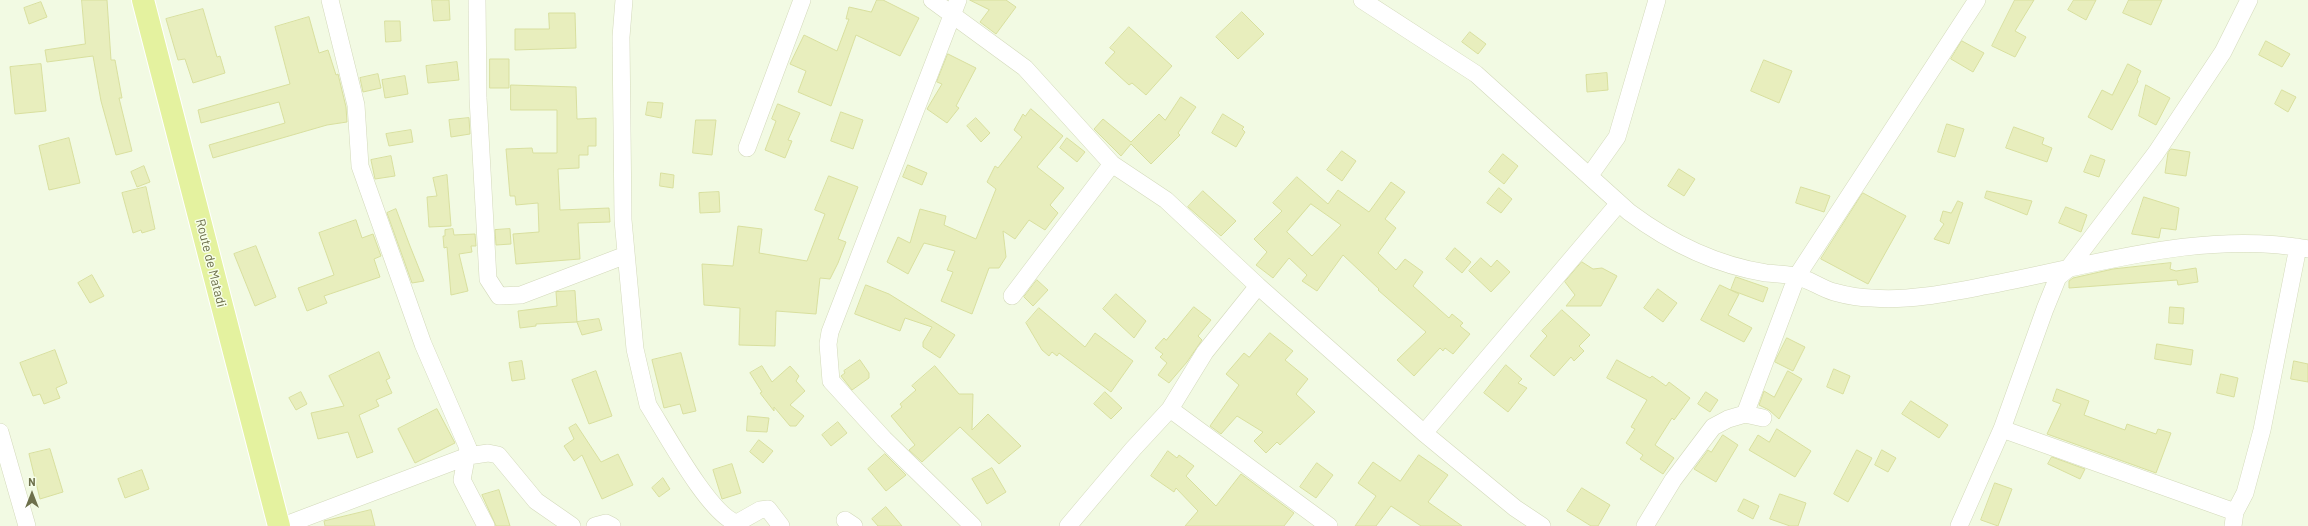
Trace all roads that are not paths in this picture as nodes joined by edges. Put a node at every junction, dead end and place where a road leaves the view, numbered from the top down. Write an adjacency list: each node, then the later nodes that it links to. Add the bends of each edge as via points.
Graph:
1 (143, 0): 32 (highway, Route de Matadi)
2 (330, 0): 28 (street, via 356,105 360,166 423,344 468,448)
3 (477, 0): 17 (street, via 478,98 488,279 499,296 520,295)
4 (624, 0): 17 (street, via 621,53)
5 (802, 0): 12 (street)
6 (932, 0): 11 (street)
7 (1362, 0): 14 (street, via 1476,74)
8 (1658, 0): 14 (street, via 1617,137)
9 (1977, 0): 19 (street)
10 (2248, 0): 18 (street, via 2223,52 2156,153)
11 (955, 7): 13 (street, via 1025,68); 39 (street, via 830,332 828,344 832,381 884,440)
12 (747, 148)
13 (1112, 164): 20 (street, via 1166,200); 21 (street)
14 (1590, 175): 15 (street)
15 (1619, 203): 19 (street, via 1651,228 1674,242 1704,255 1765,273); 27 (street)
16 (2303, 248): 18 (street, via 2239,244 2199,246 2144,253); 29 (street, via 2262,430 2245,493)
17 (626, 255): 30 (street, via 635,350 648,405 715,507)
18 (2068, 268): 19 (street, via 2049,274 1936,295 1872,298 1834,292); 25 (street, via 2058,277 2044,309)
19 (1796, 276): 23 (street)
20 (1258, 286): 22 (street, via 1205,352); 27 (street)
21 (1012, 296)
22 (1170, 409): 40 (street); 41 (street)
23 (1744, 414): 24 (street); 43 (street, via 1713,427 1673,480)
24 (1762, 418)
25 (2002, 428): 29 (street); 44 (street)
26 (0, 432): 31 (street)
27 (1424, 433): 42 (street, via 1515,508)
28 (468, 456): 33 (street); 34 (street, via 462,480); 35 (street, via 488,453 498,455 536,501)
29 (2234, 519)
30 (735, 525): 38 (street, via 760,510 768,509)
31 (26, 526)
32 (279, 526)
33 (283, 526)
34 (486, 526)
35 (572, 526)
36 (595, 526): 37 (street, via 606,523)
37 (612, 526)
38 (781, 526)
39 (973, 526)
40 (1068, 526)
41 (1329, 526)
42 (1542, 526)
43 (1645, 526)
44 (1959, 526)

